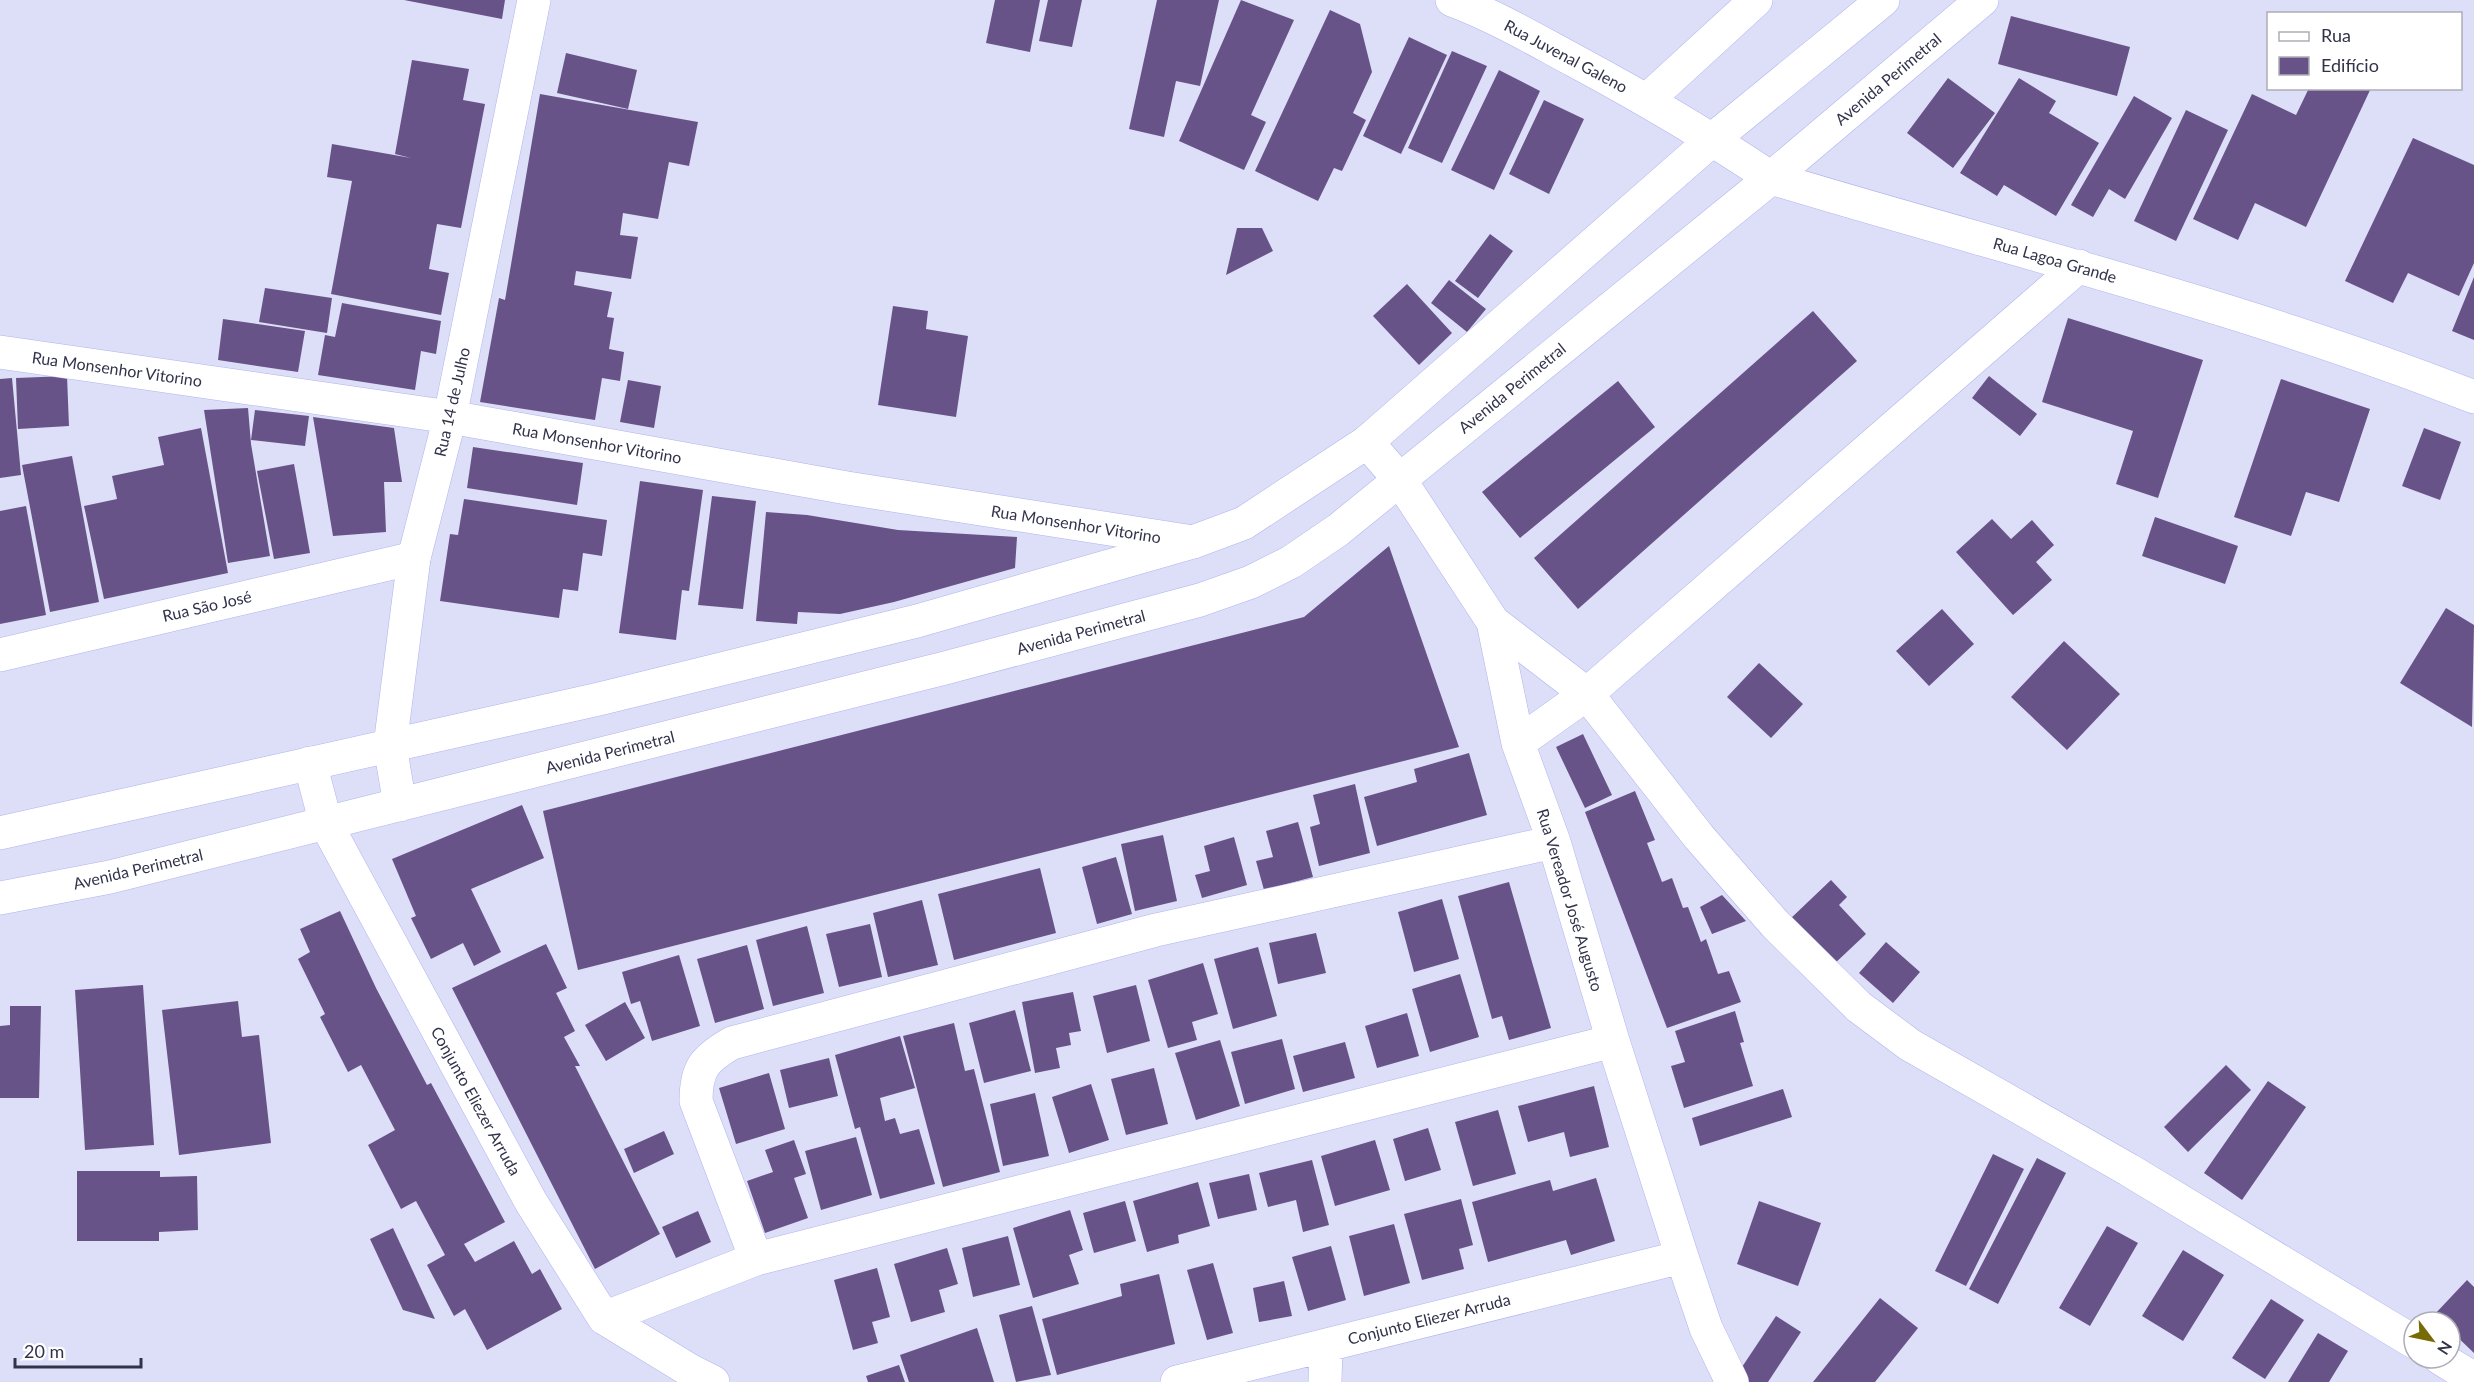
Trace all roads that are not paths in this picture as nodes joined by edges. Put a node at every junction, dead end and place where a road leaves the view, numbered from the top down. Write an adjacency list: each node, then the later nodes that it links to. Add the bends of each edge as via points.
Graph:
1 (534, 0): 13 (street, Rua 14 de Julho)
2 (1452, 0): 6 (street, Rua Juvenal Galeno)
3 (1756, 0): 7 (street)
4 (1883, 0): 8 (street)
5 (1982, 0): 9 (street, Avenida Perimetral)
6 (1495, 7): 7 (street, Rua Juvenal Galeno)
7 (1647, 100): 8 (street, Rua Lagoa Grande)
8 (1713, 139): 9 (street, Rua Lagoa Grande); 14 (street)
9 (1771, 178): 10 (street, Rua Lagoa Grande); 15 (street, Avenida Perimetral)
10 (2079, 266): 12 (street, Rua Lagoa Grande, via 2371,357); 20 (street)
11 (0, 352): 13 (street, Rua Monsenhor Vitorino)
12 (2474, 397)
13 (450, 417): 16 (street, Rua Monsenhor Vitorino, via 847,488); 17 (street, Rua 14 de Julho)
14 (1367, 442): 15 (street, Rua Vereador José Augusto); 16 (street, via 1244,523)
15 (1400, 480): 18 (street, Rua Vereador José Augusto); 24 (street, Avenida Perimetral, via 1338,531 1291,562 1251,582 1200,600)
16 (1193, 542): 22 (street, via 917,621)
17 (414, 558): 19 (street, Rua São José); 22 (street, Rua 14 de Julho)
18 (1493, 622): 20 (street); 21 (street, Rua Vereador José Augusto)
19 (0, 655)
20 (1587, 694): 21 (street); 33 (street, via 1700,837 1768,915 1859,1007 1910,1045 2129,1170)
21 (1518, 743): 27 (street, Rua Vereador José Augusto)
22 (390, 746): 23 (street); 24 (street, Rua 14 de Julho)
23 (310, 763): 25 (street, Conjunto Eliezer Arruda); 26 (street)
24 (400, 805): 25 (street, Avenida Perimetral)
25 (326, 824): 28 (street, Avenida Perimetral, via 110,877); 32 (street, Conjunto Eliezer Arruda, via 526,1191)
26 (0, 834)
27 (1554, 842): 29 (street, Rua Vereador José Augusto); 31 (street, via 1156,930 732,1044 703,1065 696,1081 696,1101)
28 (0, 898)
29 (1613, 1041): 30 (street, Rua Vereador José Augusto); 31 (street)
30 (1682, 1257): 34 (street, Conjunto Eliezer Arruda); 40 (street, Rua Vereador José Augusto, via 1706,1328)
31 (756, 1259): 32 (street)
32 (604, 1318): 37 (street, Conjunto Eliezer Arruda)
33 (2402, 1335)
34 (1326, 1346): 38 (street, Conjunto Eliezer Arruda); 39 (street)
35 (2459, 1370): 36 (street)
36 (2474, 1379)
37 (713, 1382)
38 (1176, 1382)
39 (1324, 1382)
40 (1732, 1382)

